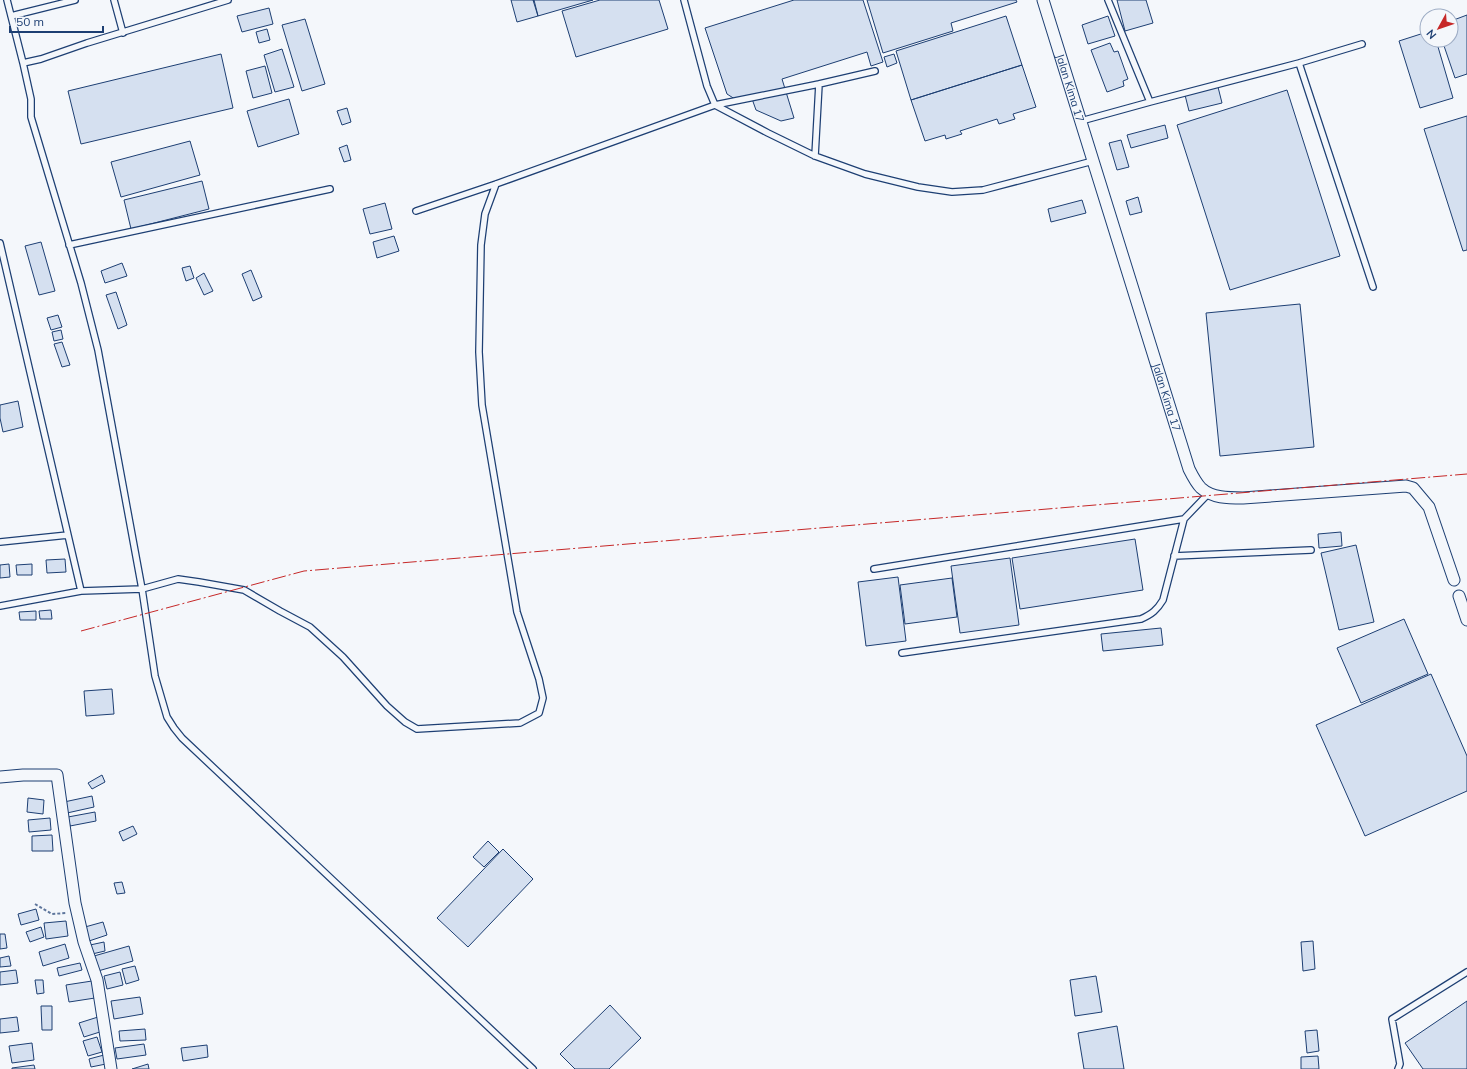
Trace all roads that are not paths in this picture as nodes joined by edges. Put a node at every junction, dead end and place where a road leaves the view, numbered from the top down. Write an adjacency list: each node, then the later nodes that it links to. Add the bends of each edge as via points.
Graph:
1 (7, 0): 8 (lane)
2 (75, 0): 8 (lane)
3 (114, 0): 9 (lane)
4 (228, 0): 9 (lane)
5 (684, 0): 16 (lane, via 707,86)
6 (1043, 0): 17 (street, Jalan Kima 17)
7 (1108, 0): 15 (lane)
8 (11, 16): 11 (lane)
9 (123, 33): 11 (lane, via 41,60)
10 (1362, 44): 12 (lane)
11 (24, 63): 24 (lane, via 31,99 31,117)
12 (1299, 63): 15 (lane); 25 (lane)
13 (875, 71): 14 (lane)
14 (819, 84): 16 (lane); 18 (lane)
15 (1150, 102): 17 (lane)
16 (715, 105): 18 (lane); 20 (lane)
17 (1081, 122): 19 (street, Jalan Kima 17)
18 (815, 156): 19 (lane, via 865,174 952,192 983,190)
19 (1093, 161): 26 (street, Jalan Kima 17, via 1189,469 1200,487)
20 (496, 184): 22 (lane); 34 (lane, via 485,214 481,246 479,352 482,406 517,612 539,679 542,698 539,713 520,723 417,729 387,706 310,626 244,590 178,579)
21 (330, 188): 24 (lane)
22 (416, 211)
23 (0, 243): 28 (lane)
24 (69, 245): 34 (lane, via 98,350)
25 (1373, 287)
26 (1210, 493): 27 (lane); 33 (street, Jalan Kima 17, via 1221,498 1243,498 1406,486 1413,488 1429,507)
27 (1184, 519): 31 (lane); 32 (lane)
28 (68, 535): 29 (lane); 35 (lane)
29 (0, 542)
30 (1311, 550): 31 (lane)
31 (1174, 556): 39 (lane, via 1163,600 1154,612 1141,619)
32 (874, 568)
33 (1454, 580)
34 (142, 589): 35 (lane); 43 (lane, via 155,676 167,717 178,733)
35 (80, 591): 37 (lane)
36 (1459, 596): 38 (street)
37 (0, 606)
38 (1467, 620)
39 (902, 653)
40 (0, 777): 42 (street, via 57,775 77,912 97,980)
41 (1467, 972): 44 (lane, via 1392,1019 1400,1064)
42 (111, 1069)
43 (533, 1069)
44 (1398, 1069)

